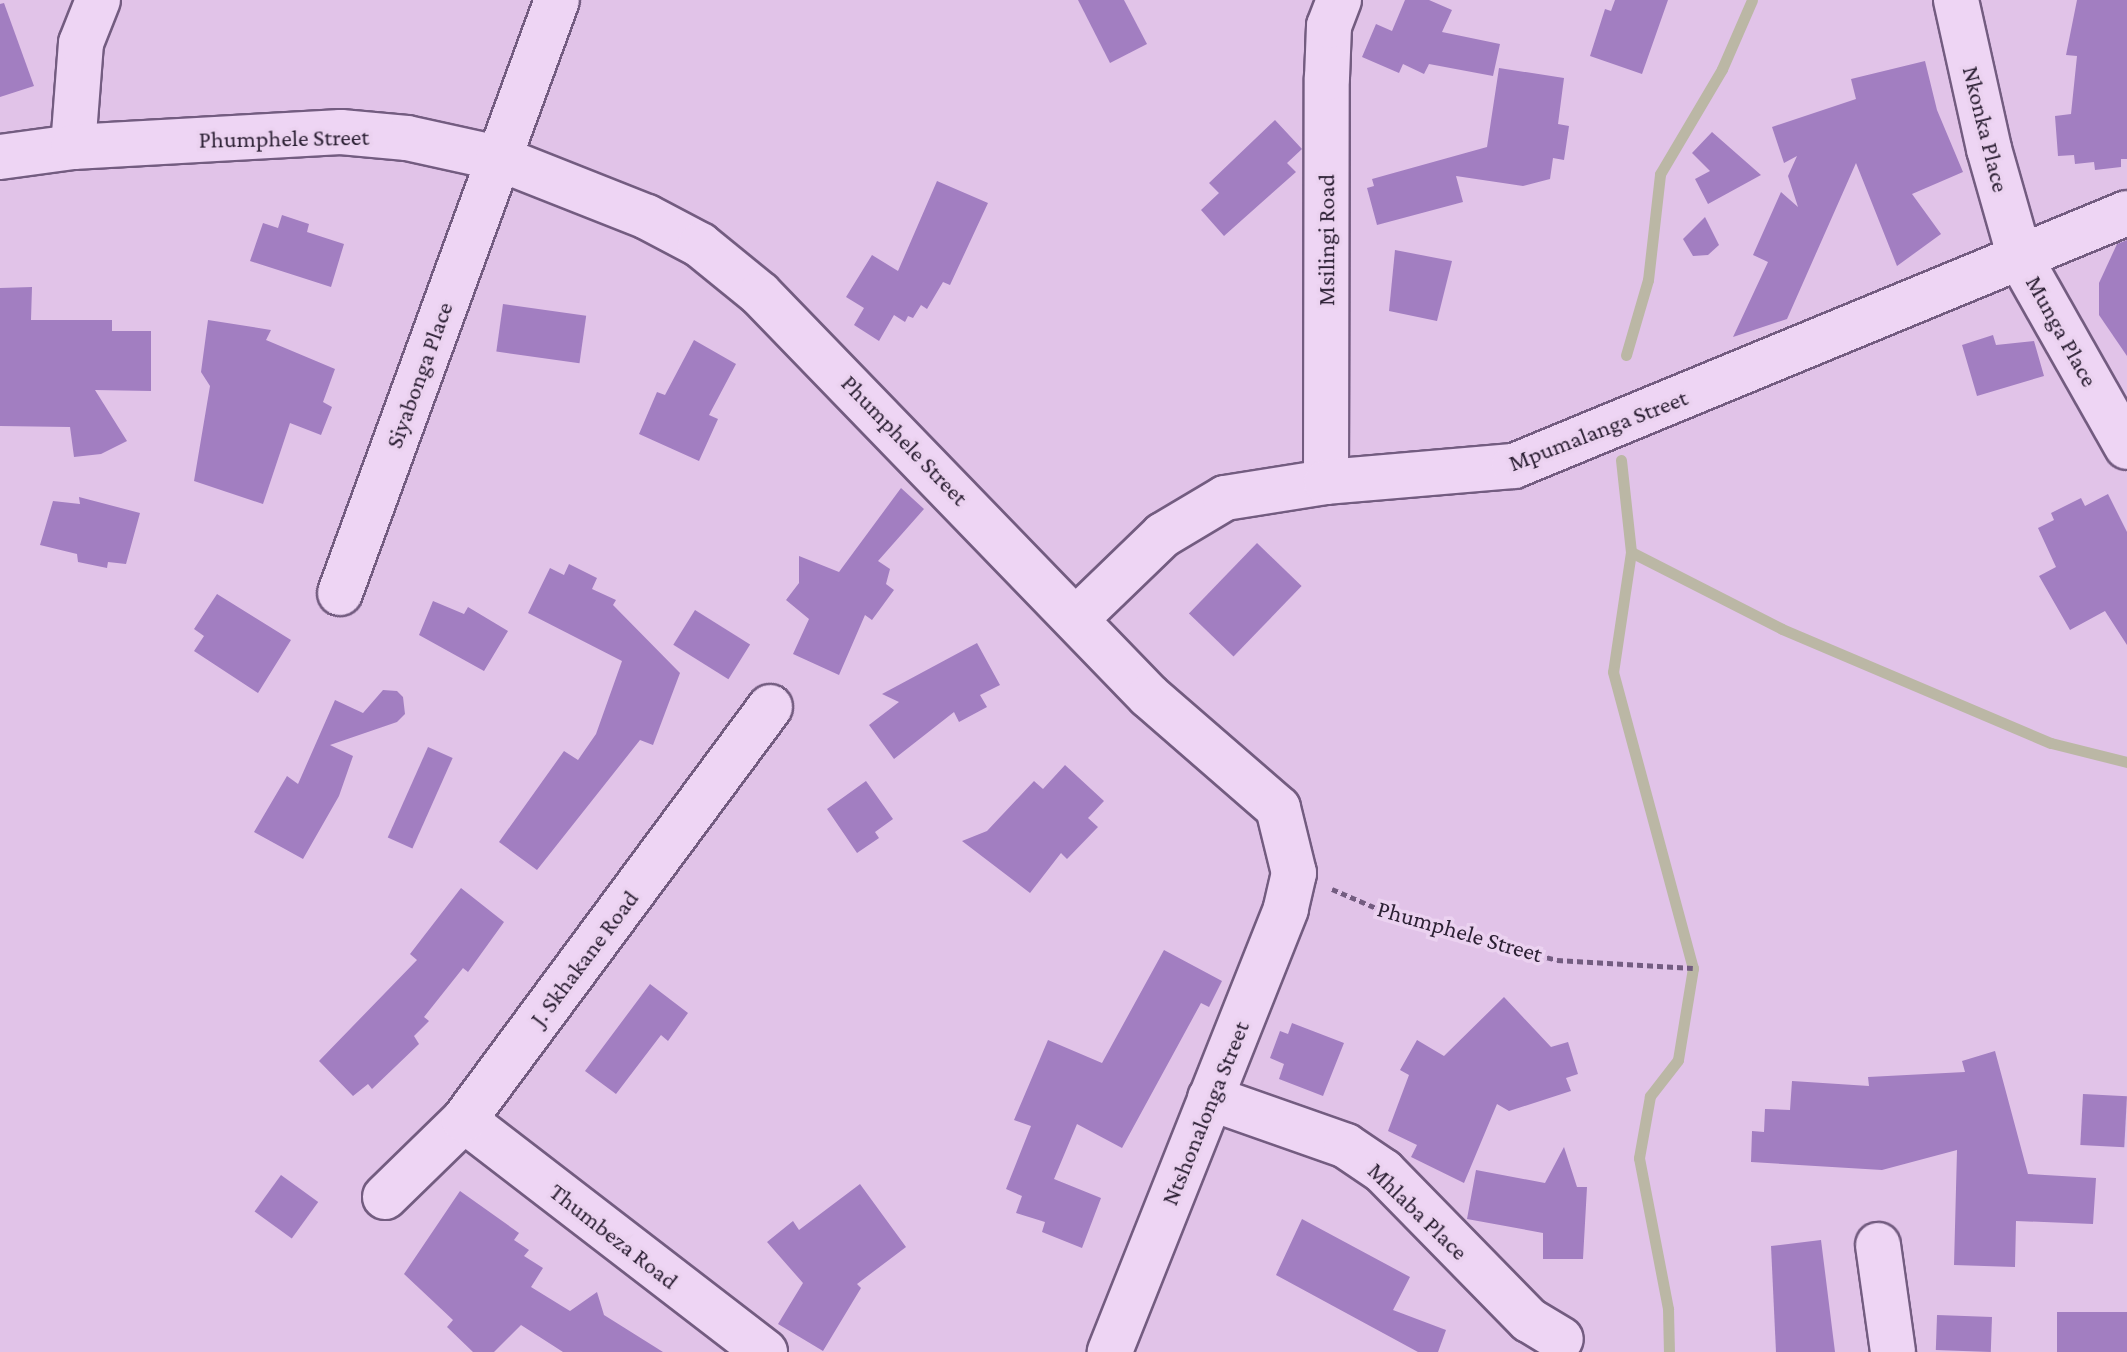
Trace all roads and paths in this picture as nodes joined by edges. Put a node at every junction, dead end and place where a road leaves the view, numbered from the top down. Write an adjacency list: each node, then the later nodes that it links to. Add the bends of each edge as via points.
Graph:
1 (98, 0): 5 (street, via 81,43)
2 (557, 0): 7 (street, Siyabonga Place)
3 (1339, 0): 11 (street, Msilingi Road, via 1329,26 1327,78)
4 (1956, 0): 9 (street, Nkonka Place)
5 (73, 147): 6 (street, Phumphele Street); 7 (street, Phumphele Street, via 341,132 407,138)
6 (0, 157)
7 (498, 158): 12 (street, Siyabonga Place); 13 (street, Phumphele Street, via 647,217 700,245 770,304)
8 (2127, 213): 9 (street, Mpumalanga Street)
9 (2020, 258): 10 (street, Munga Place); 11 (street, Mpumalanga Street, via 1514,466)
10 (2127, 447)
11 (1326, 482): 13 (street, Mpumalanga Street, via 1225,498 1195,512)
12 (340, 593)
13 (1078, 617): 15 (street, Phumphele Street, via 1149,696 1278,808)
14 (770, 707): 18 (street, J. Skhakane Road)
15 (1294, 873): 16 (path, Phumphele Street, via 1402,919 1557,960); 17 (street, Ntshonalonga Street, via 1286,909)
16 (1693, 968)
17 (1210, 1098): 21 (street, Mhlaba Place, via 1346,1146 1371,1163 1504,1296); 23 (street, Ntshonalonga Street)
18 (464, 1120): 19 (street, J. Skhakane Road); 22 (street, Thumbeza Road)
19 (385, 1197)
20 (1878, 1245): 24 (street)
21 (1561, 1339)
22 (751, 1348)
23 (1110, 1352)
24 (1893, 1352)

